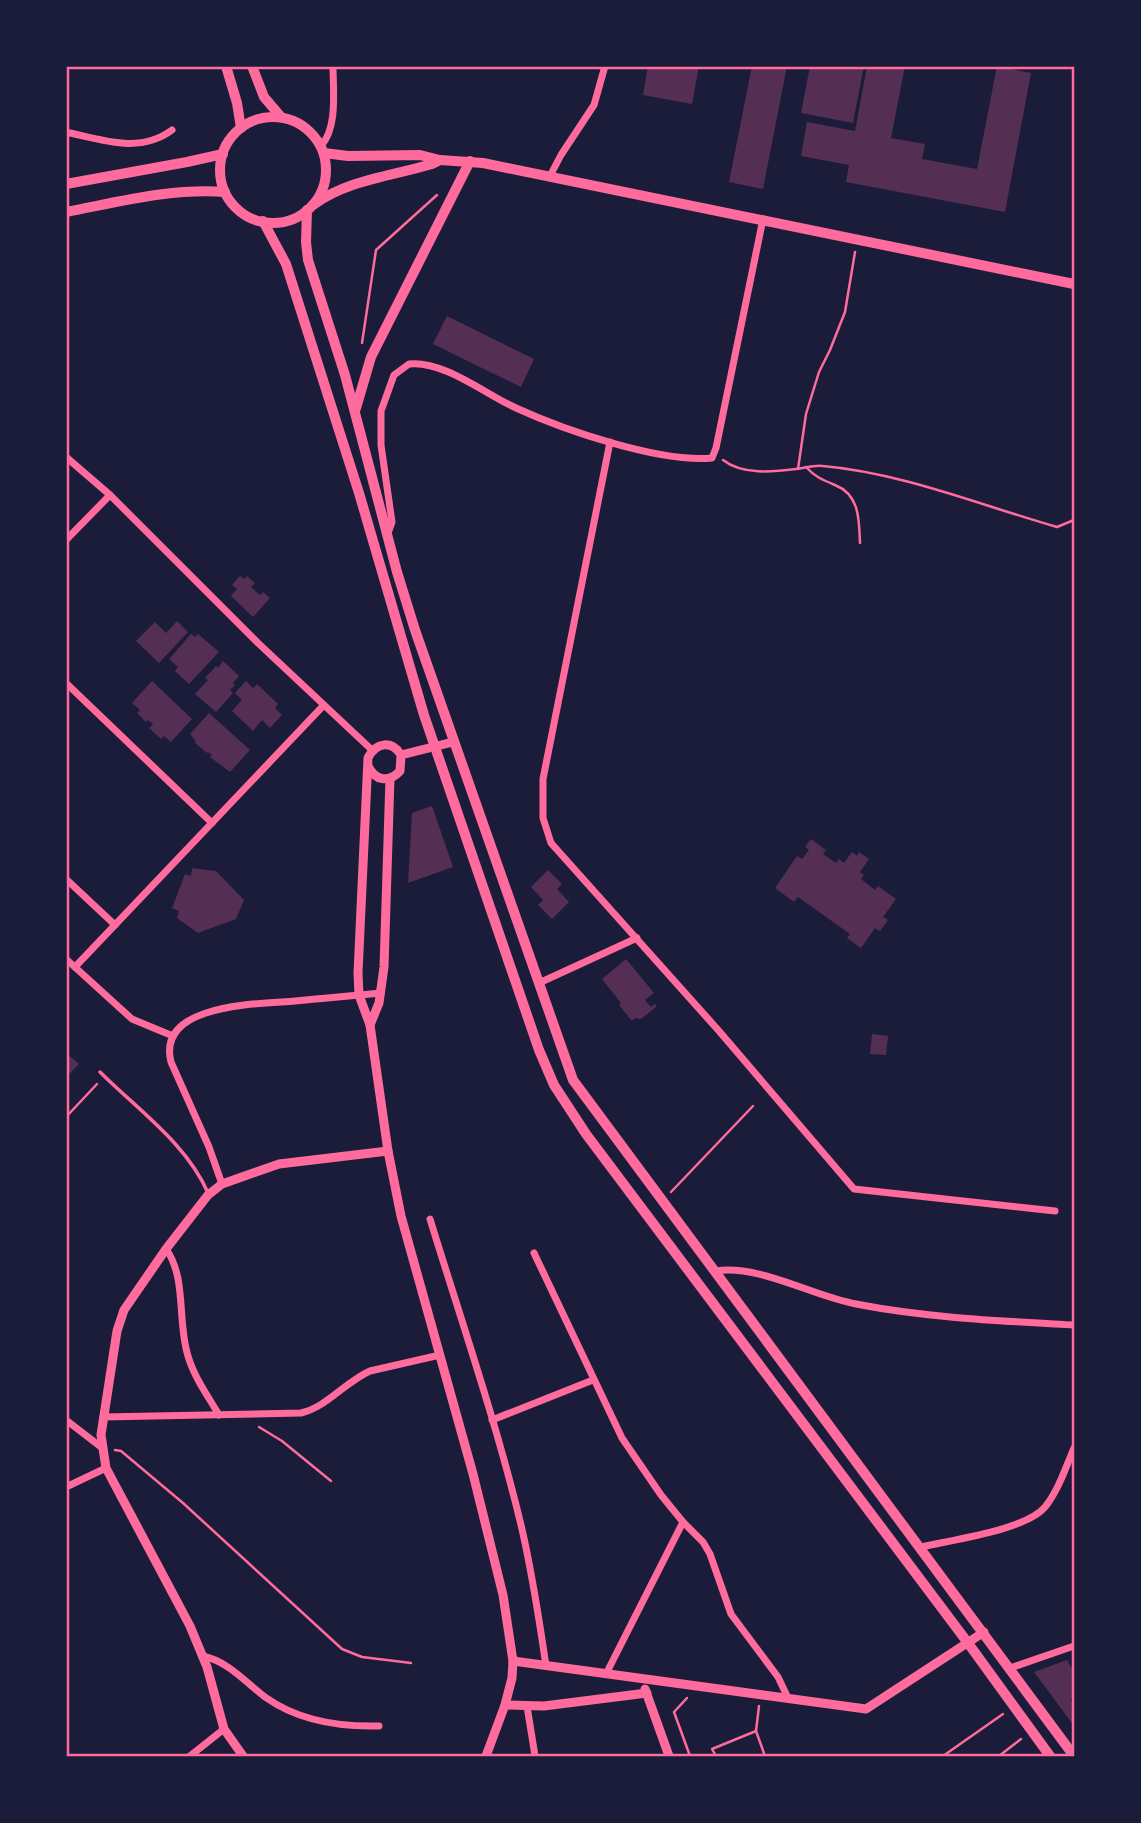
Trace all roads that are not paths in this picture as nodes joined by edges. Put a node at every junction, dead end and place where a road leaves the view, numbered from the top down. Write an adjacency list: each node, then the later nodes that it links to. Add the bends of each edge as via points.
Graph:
1 (226, 66): 6 (main road)
2 (252, 66): 5 (main road, via 264,97)
3 (333, 66): 9 (street, via 331,125)
4 (605, 66): 13 (street, via 594,106)
5 (281, 117): 6 (main road, via 256,120); 9 (main road, via 302,125)
6 (241, 128): 10 (main road)
7 (172, 130): 8 (street, via 157,141 140,144)
8 (66, 132)
9 (322, 149): 11 (main road, via 348,156 420,155); 16 (main road, via 325,182)
10 (223, 153): 14 (main road); 15 (main road, via 220,170)
11 (440, 160): 12 (main road); 16 (main road, via 344,188)
12 (470, 161): 13 (main road); 21 (main road, via 371,358)
13 (550, 176): 18 (main road)
14 (66, 184)
15 (225, 192): 17 (main road, via 167,193); 19 (main road, via 242,212)
16 (310, 207): 19 (main road, via 288,220); 21 (main road, via 308,260)
17 (66, 212)
18 (763, 219): 20 (main road); 22 (street, via 715,454 701,459 680,457)
19 (263, 221): 30 (main road, via 286,264)
20 (1074, 284)
21 (355, 411): 25 (main road)
22 (610, 442): 25 (street, via 516,408 436,367 404,366 389,383 381,411 392,522); 38 (street, via 543,779 542,805 551,843)
23 (66, 457): 24 (street)
24 (110, 495): 26 (street); 28 (street)
25 (387, 536): 29 (main road)
26 (66, 540)
27 (66, 683): 35 (street)
28 (323, 706): 31 (street); 35 (street)
29 (453, 741): 30 (street); 41 (main road)
30 (435, 746): 32 (street); 69 (main road, via 554,1085)
31 (372, 750): 32 (street, via 388,744); 33 (street)
32 (401, 755): 34 (street, via 400,771)
33 (368, 766): 34 (street, via 375,776); 43 (street)
34 (390, 778): 42 (street)
35 (212, 822): 37 (street)
36 (66, 879): 37 (street)
37 (115, 925): 40 (street)
38 (637, 938): 41 (street); 50 (street, via 854,1189)
39 (66, 959): 40 (street)
40 (75, 967): 45 (street, via 132,1019)
41 (539, 983): 54 (main road, via 578,1088)
42 (381, 993): 43 (street); 44 (street)
43 (359, 995): 44 (street); 45 (street, via 221,1009 192,1019)
44 (370, 1025): 47 (street)
45 (173, 1036): 48 (street, via 171,1062)
46 (100, 1072): 49 (lane, via 180,1150)
47 (388, 1151): 48 (street, via 279,1164); 56 (street)
48 (222, 1184): 49 (street)
49 (208, 1195): 52 (street)
50 (1055, 1211)
51 (430, 1219): 61 (street)
52 (166, 1249): 58 (street, via 176,1269 188,1357); 59 (street, via 121,1317)
53 (534, 1253): 57 (street)
54 (716, 1271): 55 (street, via 744,1271 858,1305 957,1318); 67 (main road)
55 (1074, 1325)
56 (440, 1355): 58 (street, via 370,1371 306,1411); 72 (street, via 498,1566)
57 (593, 1380): 61 (street); 66 (street, via 622,1437)
58 (219, 1415): 59 (street)
59 (103, 1417): 62 (street)
60 (66, 1420): 62 (street)
61 (492, 1420): 73 (street, via 521,1524)
62 (101, 1447): 64 (street)
63 (1074, 1448): 67 (street, via 1051,1499 1035,1516 1018,1525)
64 (106, 1468): 65 (street); 71 (street)
65 (66, 1487)
66 (683, 1522): 75 (street); 78 (street, via 703,1542 731,1614 778,1677)
67 (920, 1547): 68 (main road)
68 (984, 1632): 69 (street); 74 (main road)
69 (968, 1643): 78 (street, via 869,1708); 88 (main road)
70 (1074, 1646): 74 (street)
71 (202, 1656): 81 (street, via 225,1664 265,1697 294,1712 335,1723); 82 (street)
72 (513, 1661): 73 (street); 79 (street)
73 (546, 1666): 75 (street)
74 (1010, 1668): 89 (main road)
75 (606, 1674): 76 (street)
76 (642, 1678): 77 (street); 78 (street)
77 (647, 1693): 80 (street); 87 (street)
78 (788, 1698)
79 (505, 1705): 80 (street); 85 (street)
80 (527, 1706): 86 (street)
81 (379, 1727)
82 (224, 1729): 83 (street); 84 (street)
83 (190, 1756)
84 (243, 1756)
85 (486, 1756)
86 (535, 1756)
87 (669, 1756)
88 (1050, 1756)
89 (1074, 1756)

